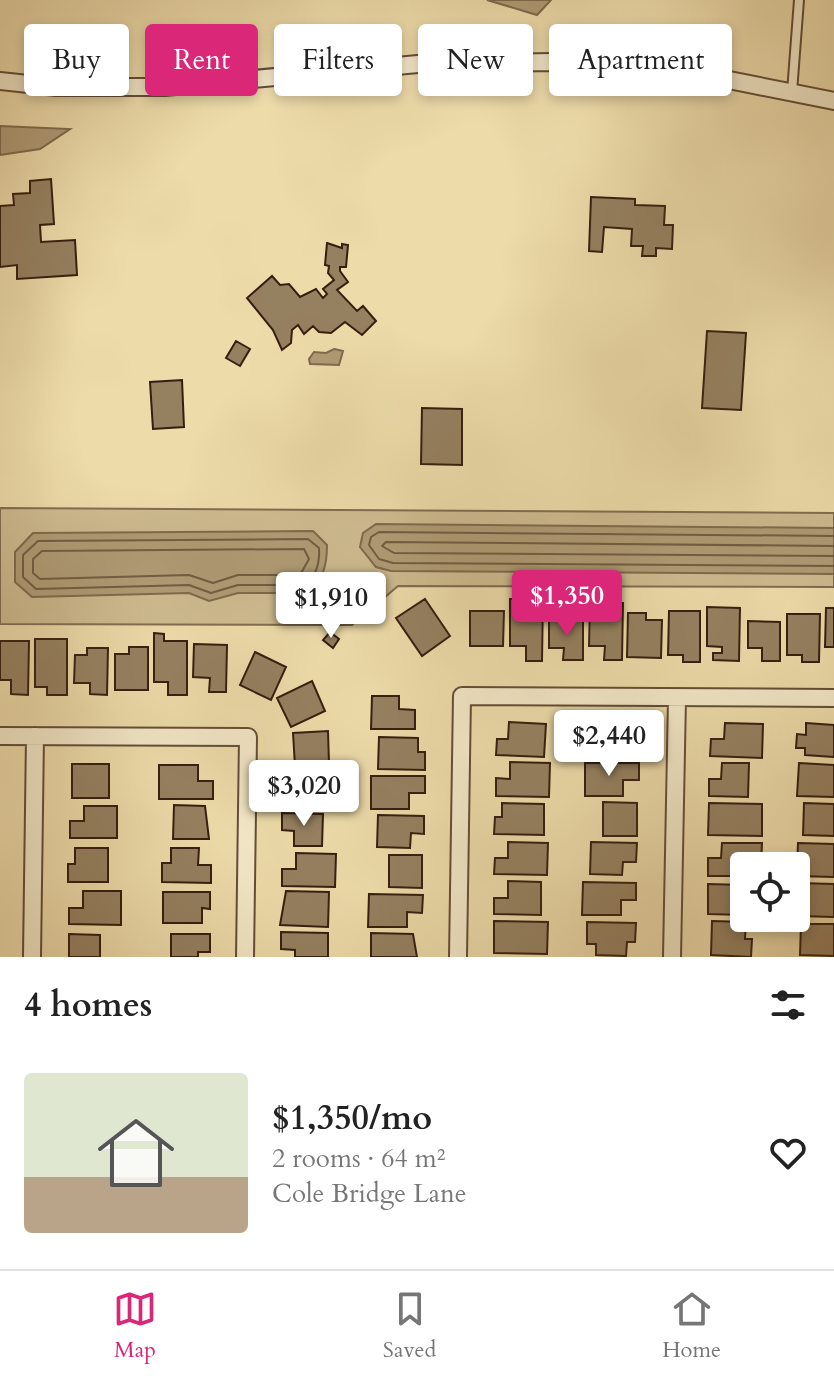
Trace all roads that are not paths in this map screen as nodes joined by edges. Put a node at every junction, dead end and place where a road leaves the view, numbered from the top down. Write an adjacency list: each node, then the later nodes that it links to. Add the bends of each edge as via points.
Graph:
1 (799, 0): 3 (lane)
2 (0, 81): 3 (street, via 165,87 418,64 552,62 694,73)
3 (792, 92): 4 (street)
4 (834, 101)
5 (677, 698): 6 (street); 11 (street, via 462,696); 12 (street)
6 (834, 698)
7 (0, 736): 8 (street)
8 (35, 736): 9 (street); 10 (street, via 248,737)
9 (32, 957)
10 (245, 957)
11 (458, 957)
12 (672, 957)

